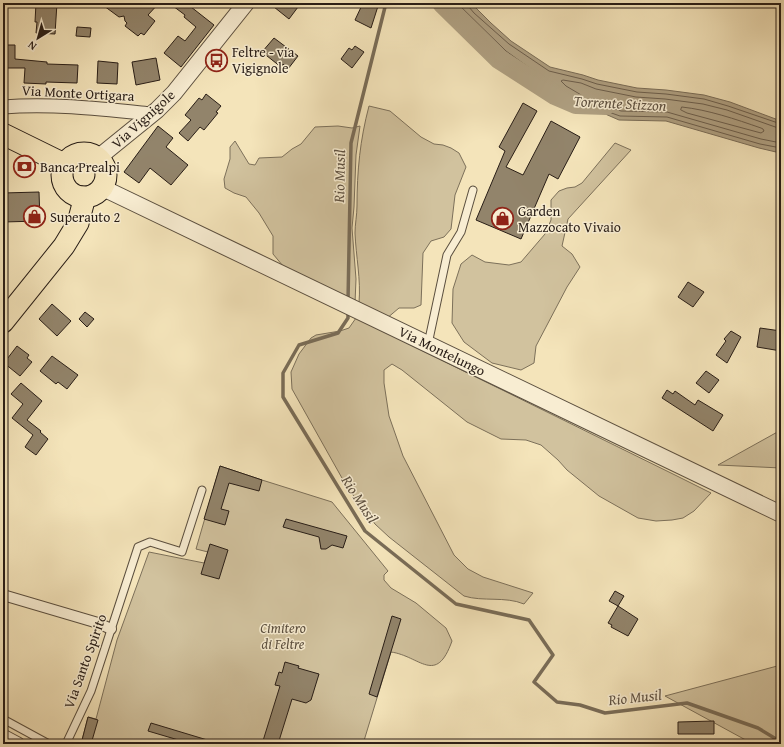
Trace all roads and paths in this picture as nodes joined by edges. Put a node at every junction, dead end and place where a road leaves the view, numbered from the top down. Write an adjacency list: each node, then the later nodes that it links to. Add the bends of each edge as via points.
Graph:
1 (246, 3): 3 (street, Via Vignigole, via 174,93)
2 (3, 107): 3 (street, Via Monte Ortigara, via 28,105)
3 (152, 114): 5 (street, Via Vignigole)
4 (3, 134): 6 (main road)
5 (98, 157): 6 (main road, via 86,152 80,153 73,155); 7 (main road, via 106,168 106,182)
6 (64, 164): 9 (main road, via 64,186 75,196)
7 (103, 188): 9 (main road, via 94,195); 11 (street, Via Montelungo)
8 (473, 190): 11 (lane, via 461,232 447,255)
9 (82, 197): 10 (main road, via 83,204 78,223 64,246)
10 (3, 322)
11 (428, 344): 13 (street, Via Montelungo)
12 (202, 490): 15 (lane, Via Santo Spirito, via 182,552 150,542 138,547)
13 (781, 514)
14 (3, 595): 15 (street)
15 (111, 629): 20 (lane, Via Santo Spirito, via 91,691)
16 (3, 719): 19 (lane)
17 (3, 736): 18 (street)
18 (18, 744)
19 (49, 744)
20 (66, 744)

